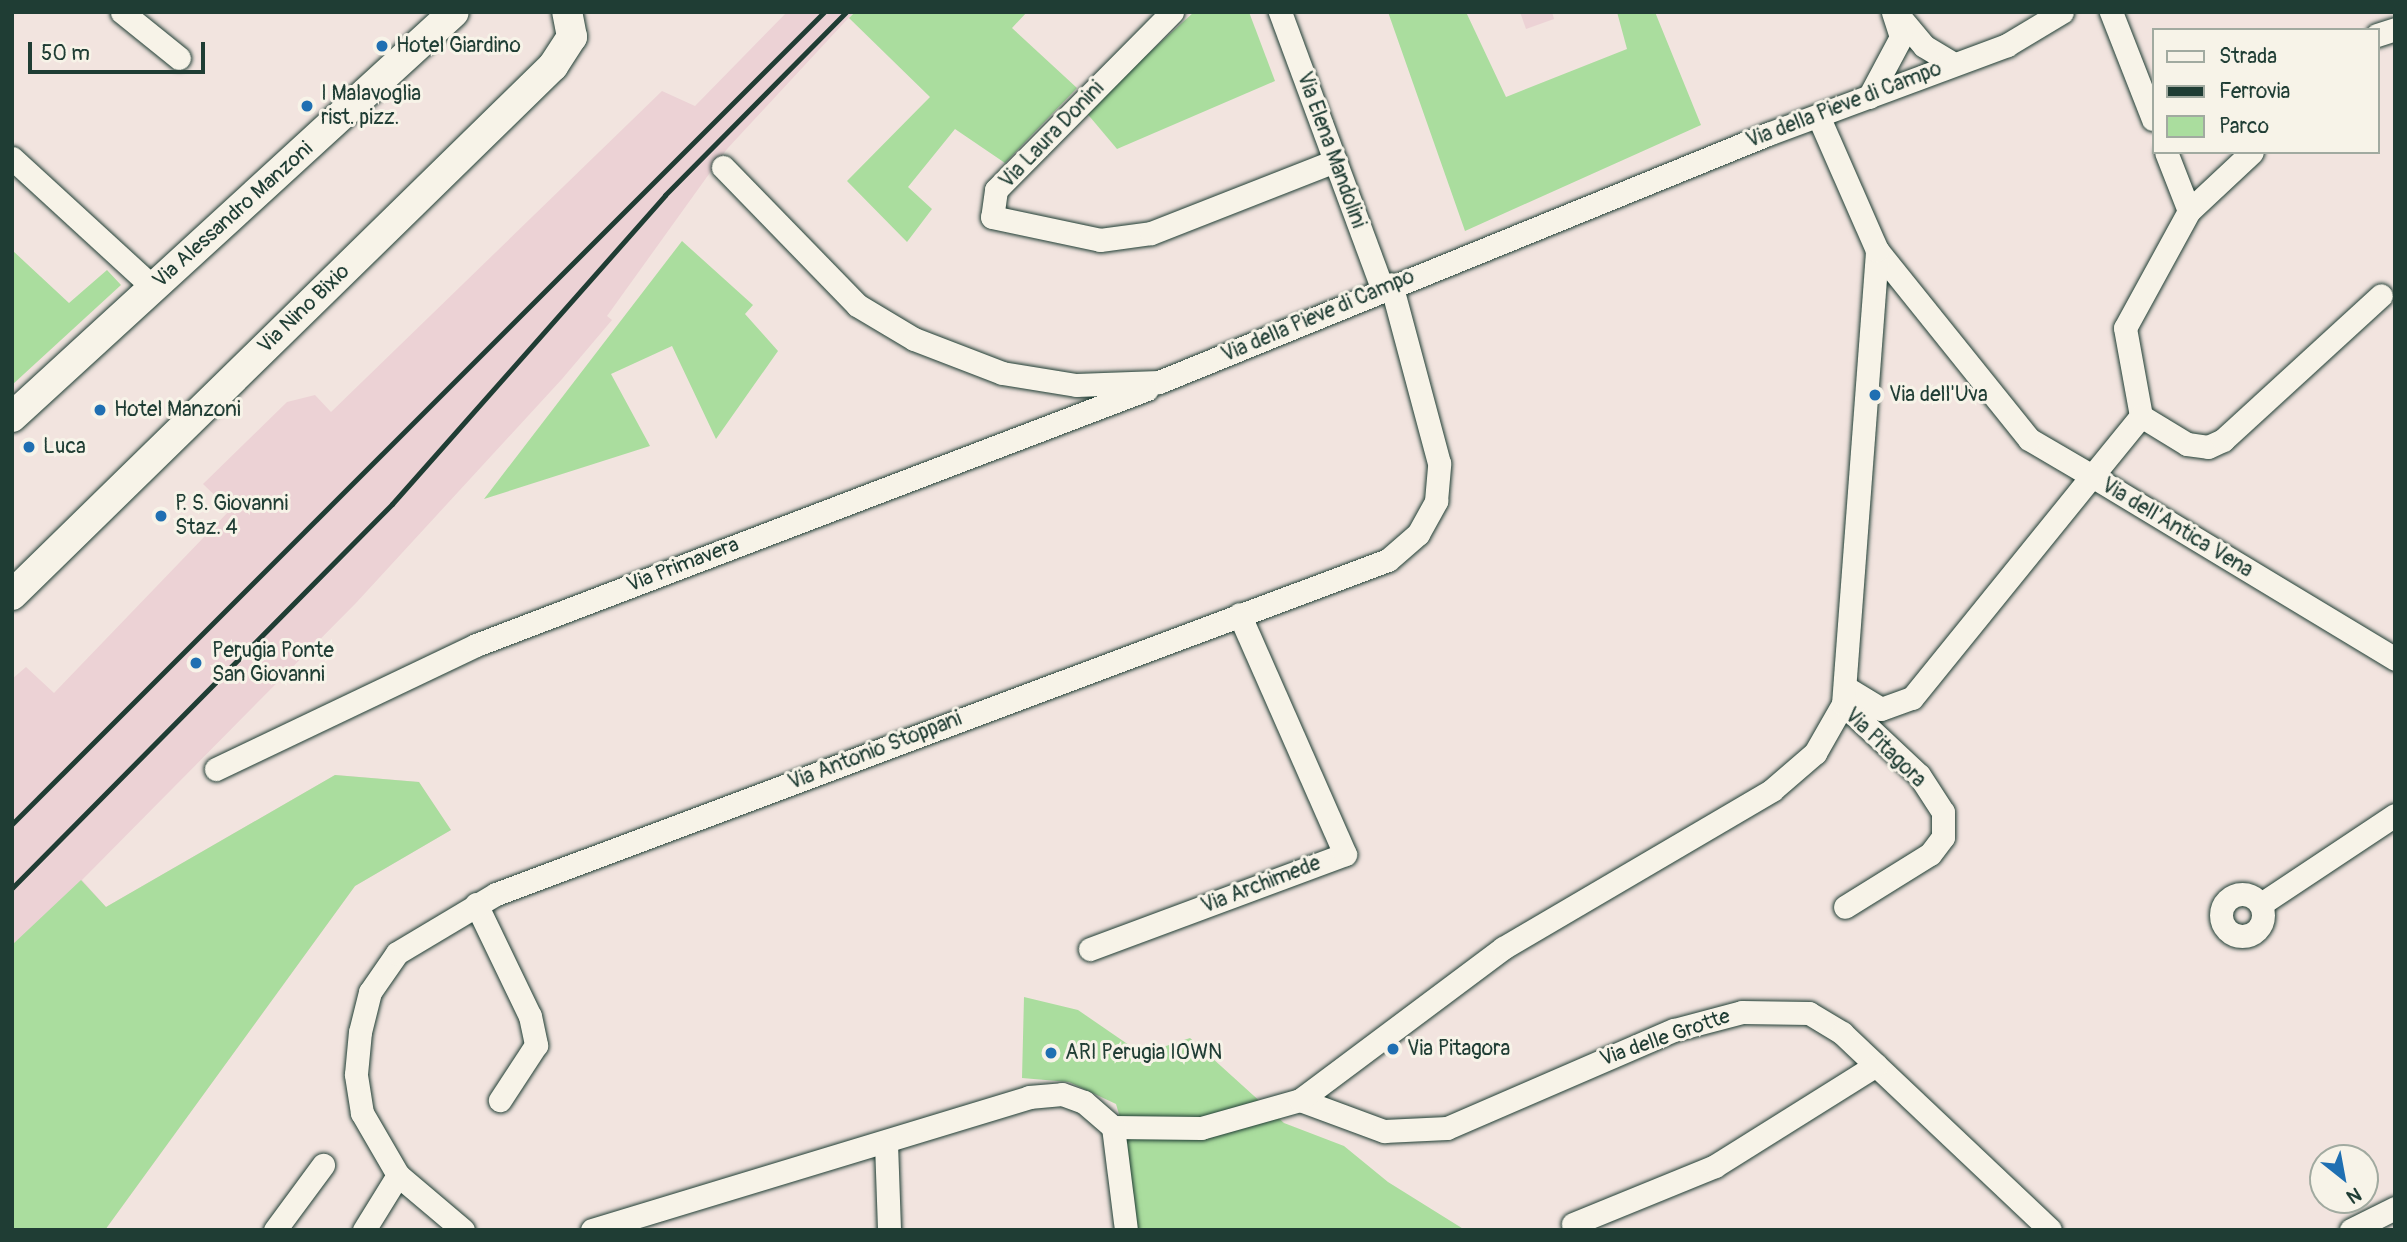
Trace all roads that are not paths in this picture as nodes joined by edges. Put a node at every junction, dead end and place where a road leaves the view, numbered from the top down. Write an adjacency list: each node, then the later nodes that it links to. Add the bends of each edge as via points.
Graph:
1 (122, 12): 9 (street)
2 (454, 12): 22 (main road, Via Alessandro Manzoni)
3 (567, 12): 28 (main road, Via Nino Bixio, via 572,37 553,66)
4 (1172, 12): 17 (street, Via Laura Donini, via 996,190 992,217 1100,240 1151,233)
5 (1280, 12): 17 (street, Via Elena Mandolini)
6 (1894, 12): 10 (street, Via della Pieve di Campo, via 1924,46); 11 (street, via 1902,37)
7 (2062, 12): 10 (street, Via della Pieve di Campo, via 2007,45)
8 (2111, 12): 12 (street)
9 (180, 58)
10 (1952, 63): 11 (street, Via della Pieve di Campo)
11 (1869, 97): 13 (street, Via della Pieve di Campo)
12 (2152, 116)
13 (1819, 118): 20 (street); 21 (street, Via della Pieve di Campo)
14 (2167, 154): 19 (street)
15 (2250, 154): 19 (street)
16 (12, 158): 22 (street)
17 (1335, 161): 21 (street, Via Elena Mandolini)
18 (723, 167): 24 (street, Via della Pieve di Campo, via 857,305 914,339 1002,373 1076,385)
19 (2189, 211): 26 (street, via 2125,328)
20 (1877, 250): 27 (street, via 2029,439); 31 (street)
21 (1387, 286): 24 (street, Via della Pieve di Campo); 29 (street, Via Antonio Stoppani, via 1439,463 1436,501 1418,534 1388,560)
22 (154, 288): 25 (main road, Via Alessandro Manzoni)
23 (2381, 295): 26 (street, via 2223,440 2208,447 2187,444)
24 (1159, 382): 32 (street, Via Primavera, via 476,645)
25 (15, 414)
26 (2141, 415): 27 (street, Via dell'Antica Vena)
27 (2091, 476): 30 (street, Via dell'Antica Vena); 31 (street, via 1912,698 1881,709)
28 (12, 595)
29 (1239, 614): 34 (street, Via Antonio Stoppani); 37 (street, Via Archimede, via 1345,854)
30 (2395, 659)
31 (1844, 695): 36 (street, Via Pitagora, via 1919,775 1943,811 1943,837 1930,854); 40 (street, Via Pitagora, via 1815,753 1772,790 1503,948)
32 (216, 769)
33 (2395, 815): 35 (street)
34 (476, 904): 39 (street, via 530,1016 536,1045); 44 (street, Via Antonio Stoppani, via 397,953 370,992 360,1032 358,1087 362,1113)
35 (2261, 904)
36 (1845, 907)
37 (1090, 949)
38 (1876, 1065): 40 (street, Via delle Grotte, via 1809,1013 1780,1009 1674,1030 1447,1128 1384,1131); 46 (street, via 1715,1166); 53 (street, Via delle Grotte)
39 (500, 1100)
40 (1300, 1100): 41 (street, Via Pitagora, via 1201,1128)
41 (1113, 1127): 42 (street, via 1084,1102 1062,1094 1029,1097); 52 (street)
42 (886, 1143): 50 (street); 51 (street)
43 (323, 1165): 47 (street)
44 (398, 1175): 48 (street); 49 (street, Via Antonio Stoppani)
45 (2395, 1208): 54 (street)
46 (1573, 1224)
47 (275, 1230)
48 (364, 1230)
49 (463, 1230)
50 (592, 1230)
51 (889, 1230)
52 (1126, 1230)
53 (2050, 1230)
54 (2351, 1230)

